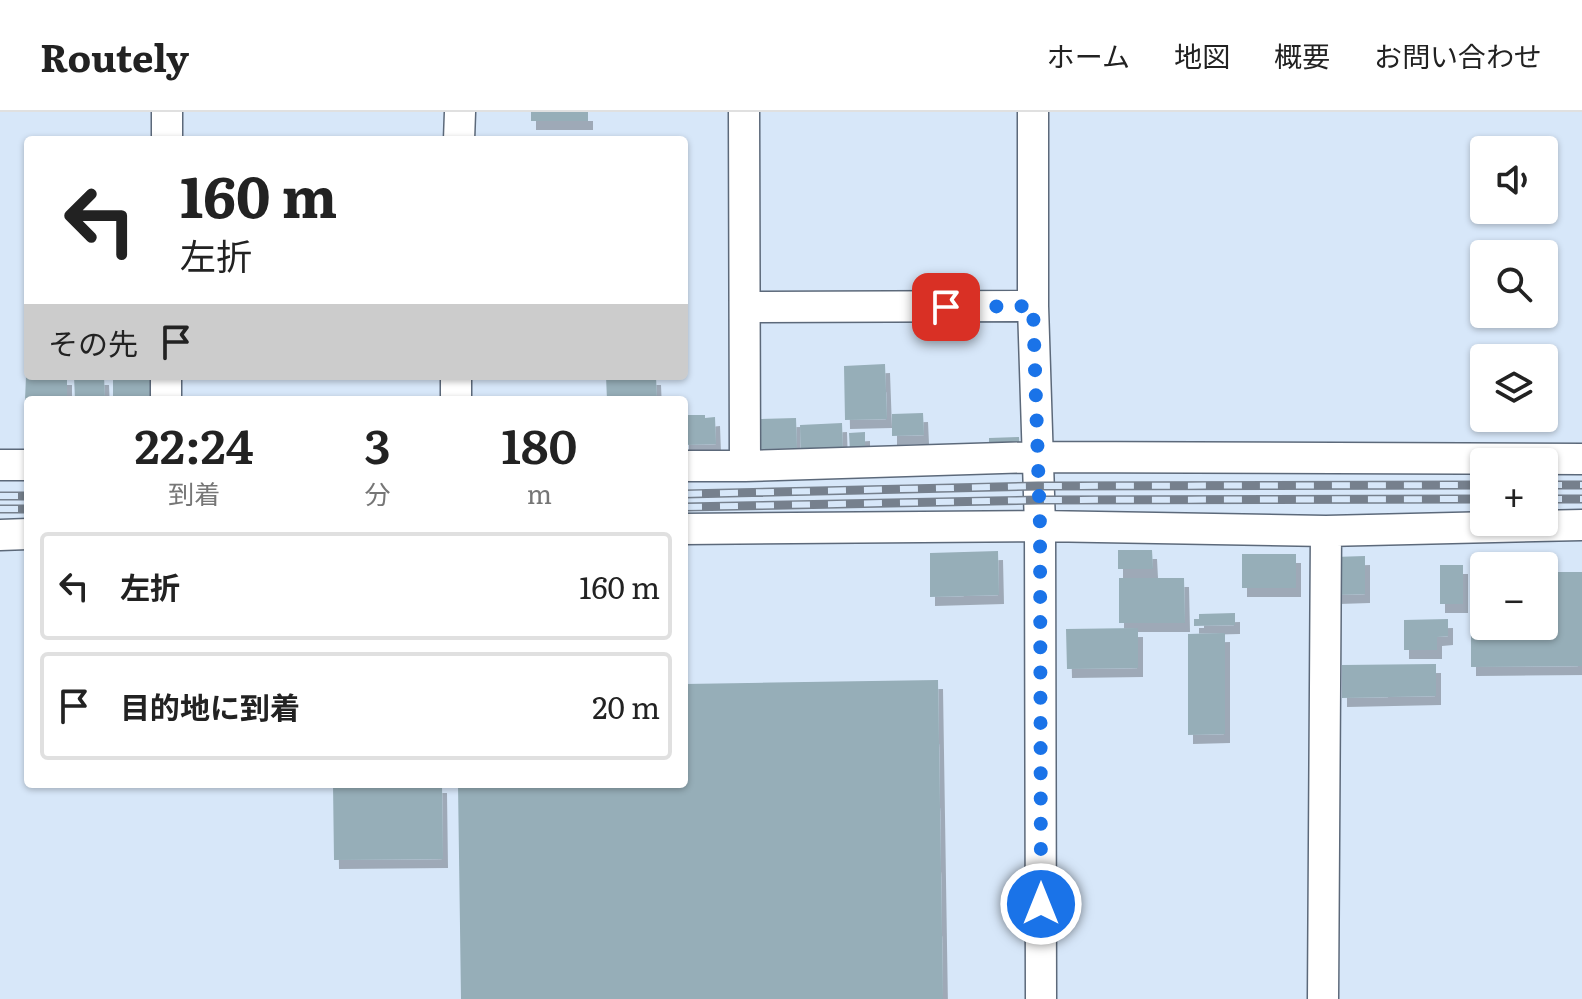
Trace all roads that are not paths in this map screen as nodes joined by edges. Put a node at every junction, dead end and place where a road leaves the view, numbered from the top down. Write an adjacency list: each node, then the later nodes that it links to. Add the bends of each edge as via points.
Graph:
1 (167, 112): 5 (street)
2 (460, 112): 6 (street)
3 (744, 112): 8 (street)
4 (1033, 112): 7 (street)
5 (167, 136)
6 (459, 136)
7 (1033, 306): 8 (street); 9 (street)
8 (745, 307): 14 (street)
9 (1038, 457): 10 (street); 14 (street); 16 (street)
10 (1582, 459)
11 (0, 465): 12 (street)
12 (24, 465)
13 (688, 466): 14 (street)
14 (745, 466)
15 (1582, 525): 18 (street)
16 (1040, 526): 17 (street); 18 (street); 21 (street)
17 (688, 529)
18 (1326, 531): 22 (street)
19 (24, 534): 20 (street)
20 (0, 535)
21 (1041, 999)
22 (1323, 999)

